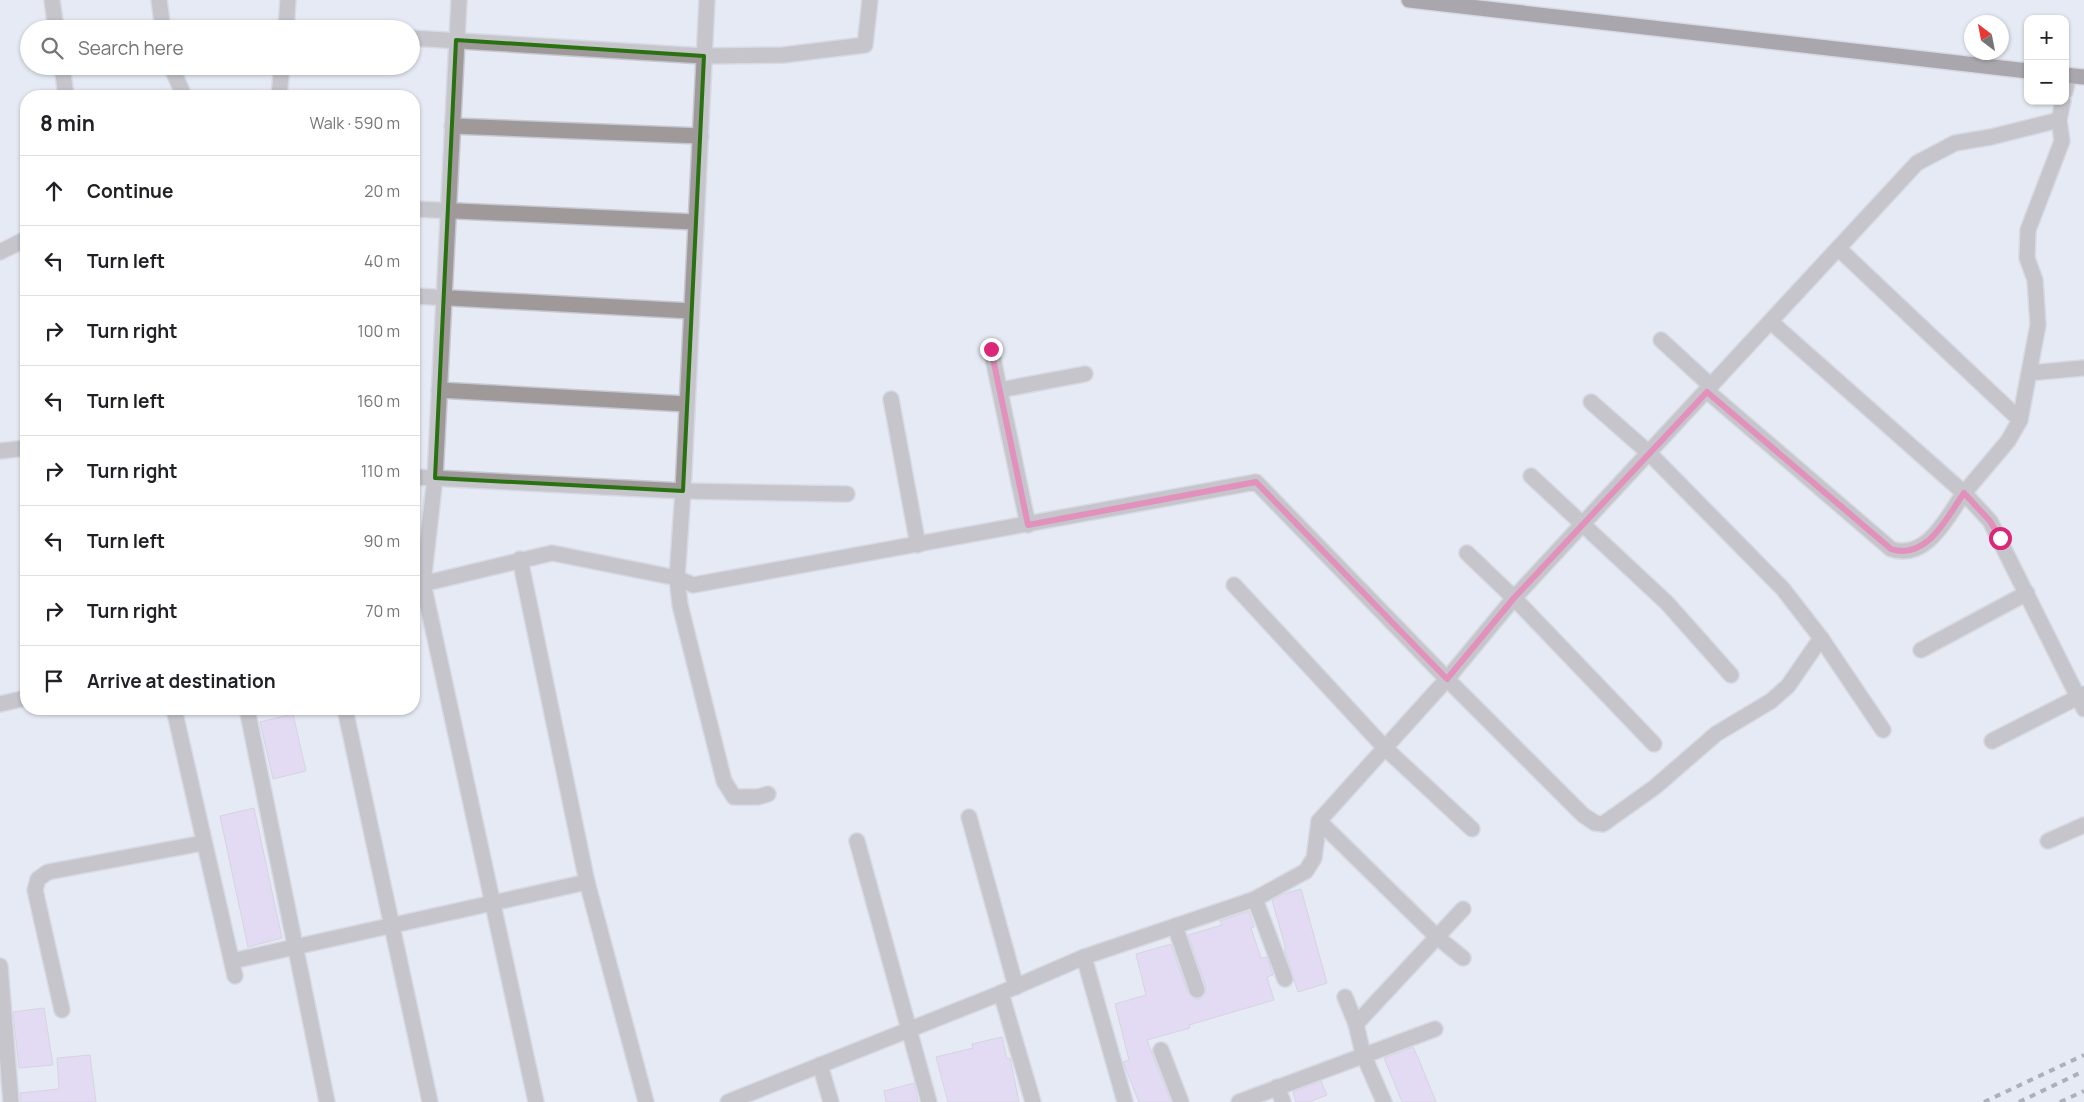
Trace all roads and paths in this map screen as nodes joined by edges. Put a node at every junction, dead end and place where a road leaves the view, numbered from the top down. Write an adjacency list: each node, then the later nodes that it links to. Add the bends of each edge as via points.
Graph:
1 (52, 0): 8 (street)
2 (159, 0): 9 (street)
3 (288, 0): 10 (street)
4 (459, 0): 12 (street)
5 (707, 0): 13 (street)
6 (870, 0): 13 (street, via 865,45 783,55)
7 (1409, 0): 14 (main road)
8 (55, 20)
9 (162, 20)
10 (287, 20)
11 (420, 38): 12 (street)
12 (456, 40): 13 (street); 23 (street)
13 (704, 56): 24 (street)
14 (2024, 71)
15 (63, 75): 18 (street)
16 (175, 75): 19 (street)
17 (281, 75): 20 (street)
18 (65, 90)
19 (181, 90)
20 (280, 90)
21 (2062, 105): 22 (street)
22 (2058, 120): 29 (street, via 1955,143 1917,163); 38 (street, via 2062,141 2028,230 2028,258 2035,280 2038,325)
23 (452, 126): 24 (street); 26 (street)
24 (701, 136): 27 (street)
25 (420, 209): 26 (street)
26 (448, 211): 27 (street); 32 (street)
27 (696, 222): 33 (street)
28 (20, 242): 30 (street)
29 (1839, 248): 34 (street); 46 (street)
30 (0, 252)
31 (420, 296): 32 (street)
32 (444, 297): 33 (street); 41 (street)
33 (691, 311): 45 (street)
34 (1771, 322): 40 (street); 54 (street)
35 (1661, 340): 40 (street)
36 (991, 349): 42 (street)
37 (2084, 368): 38 (street)
38 (2029, 373): 46 (street)
39 (1085, 374): 42 (street)
40 (1709, 389): 49 (street); 54 (street, via 1891,549 1901,552 1925,544 1934,537)
41 (439, 390): 45 (street); 52 (street)
42 (1000, 390): 56 (street)
43 (891, 399): 58 (street)
44 (1591, 402): 49 (street)
45 (686, 404): 53 (street)
46 (2020, 420): 54 (street, via 2008,441)
47 (20, 449): 48 (street)
48 (0, 451)
49 (1649, 453): 57 (street); 68 (street, via 1783,589)
50 (1531, 476): 57 (street)
51 (420, 477): 52 (street)
52 (434, 478): 53 (street); 61 (street)
53 (683, 491): 55 (street); 62 (street)
54 (1964, 493): 66 (street, via 1990,521)
55 (847, 494)
56 (1028, 525): 58 (street); 71 (street, via 1256,482)
57 (1584, 525): 67 (street); 70 (street, via 1667,603)
58 (918, 545): 62 (street, via 693,585)
59 (1467, 553): 67 (street)
60 (520, 560): 62 (street, via 552,553); 63 (street); 90 (street)
61 (420, 571)
62 (677, 578): 82 (street, via 680,605 724,781 734,797)
63 (420, 584)
64 (1234, 585): 81 (street)
65 (420, 593): 92 (street)
66 (2027, 593): 69 (street); 73 (street)
67 (1514, 598): 71 (street); 80 (street)
68 (1821, 638): 71 (street, via 1788,686 1770,702 1716,734 1655,787 1604,824 1595,823 1583,815); 78 (street)
69 (1921, 650)
70 (1731, 675)
71 (1447, 679): 81 (street)
72 (20, 699): 74 (street)
73 (2082, 700): 79 (street)
74 (0, 704)
75 (175, 715): 89 (street)
76 (248, 715): 97 (street)
77 (347, 715): 94 (street)
78 (1883, 730)
79 (1992, 740)
80 (1654, 744)
81 (1385, 748): 84 (street); 86 (street)
82 (768, 794)
83 (969, 817): 102 (street)
84 (1319, 822): 91 (street, via 1314,858 1306,871); 96 (street)
85 (2084, 825): 88 (street)
86 (1472, 829)
87 (856, 841): 109 (street)
88 (2048, 841)
89 (204, 843): 97 (street, via 233,968 248,958); 106 (street, via 48,872 38,879 35,890)
90 (587, 882): 92 (street); 118 (street)
91 (1255, 899): 95 (street); 101 (street)
92 (493, 903): 94 (street); 117 (street)
93 (1463, 909): 96 (street)
94 (393, 925): 97 (street); 116 (street)
95 (1175, 926): 98 (street); 103 (street)
96 (1437, 937): 99 (street); 107 (street)
97 (295, 947): 115 (street)
98 (1084, 957): 102 (street); 123 (street)
99 (1463, 958)
100 (0, 966): 114 (street)
101 (1285, 979)
102 (1016, 987): 104 (street)
103 (1197, 990)
104 (1001, 994): 109 (street); 122 (street)
105 (1345, 997): 107 (street)
106 (62, 1010)
107 (1356, 1024): 111 (street)
108 (1435, 1028): 111 (street)
109 (908, 1031): 112 (street); 121 (street)
110 (1161, 1050): 124 (street)
111 (1363, 1054): 113 (street); 127 (street)
112 (820, 1065): 119 (street); 120 (street)
113 (1277, 1087): 125 (street); 126 (street)
114 (7, 1092)
115 (327, 1102)
116 (430, 1102)
117 (536, 1102)
118 (646, 1102)
119 (729, 1102)
120 (831, 1102)
121 (929, 1102)
122 (1033, 1102)
123 (1125, 1102)
124 (1182, 1102)
125 (1239, 1102)
126 (1283, 1102)
127 (1384, 1102)

